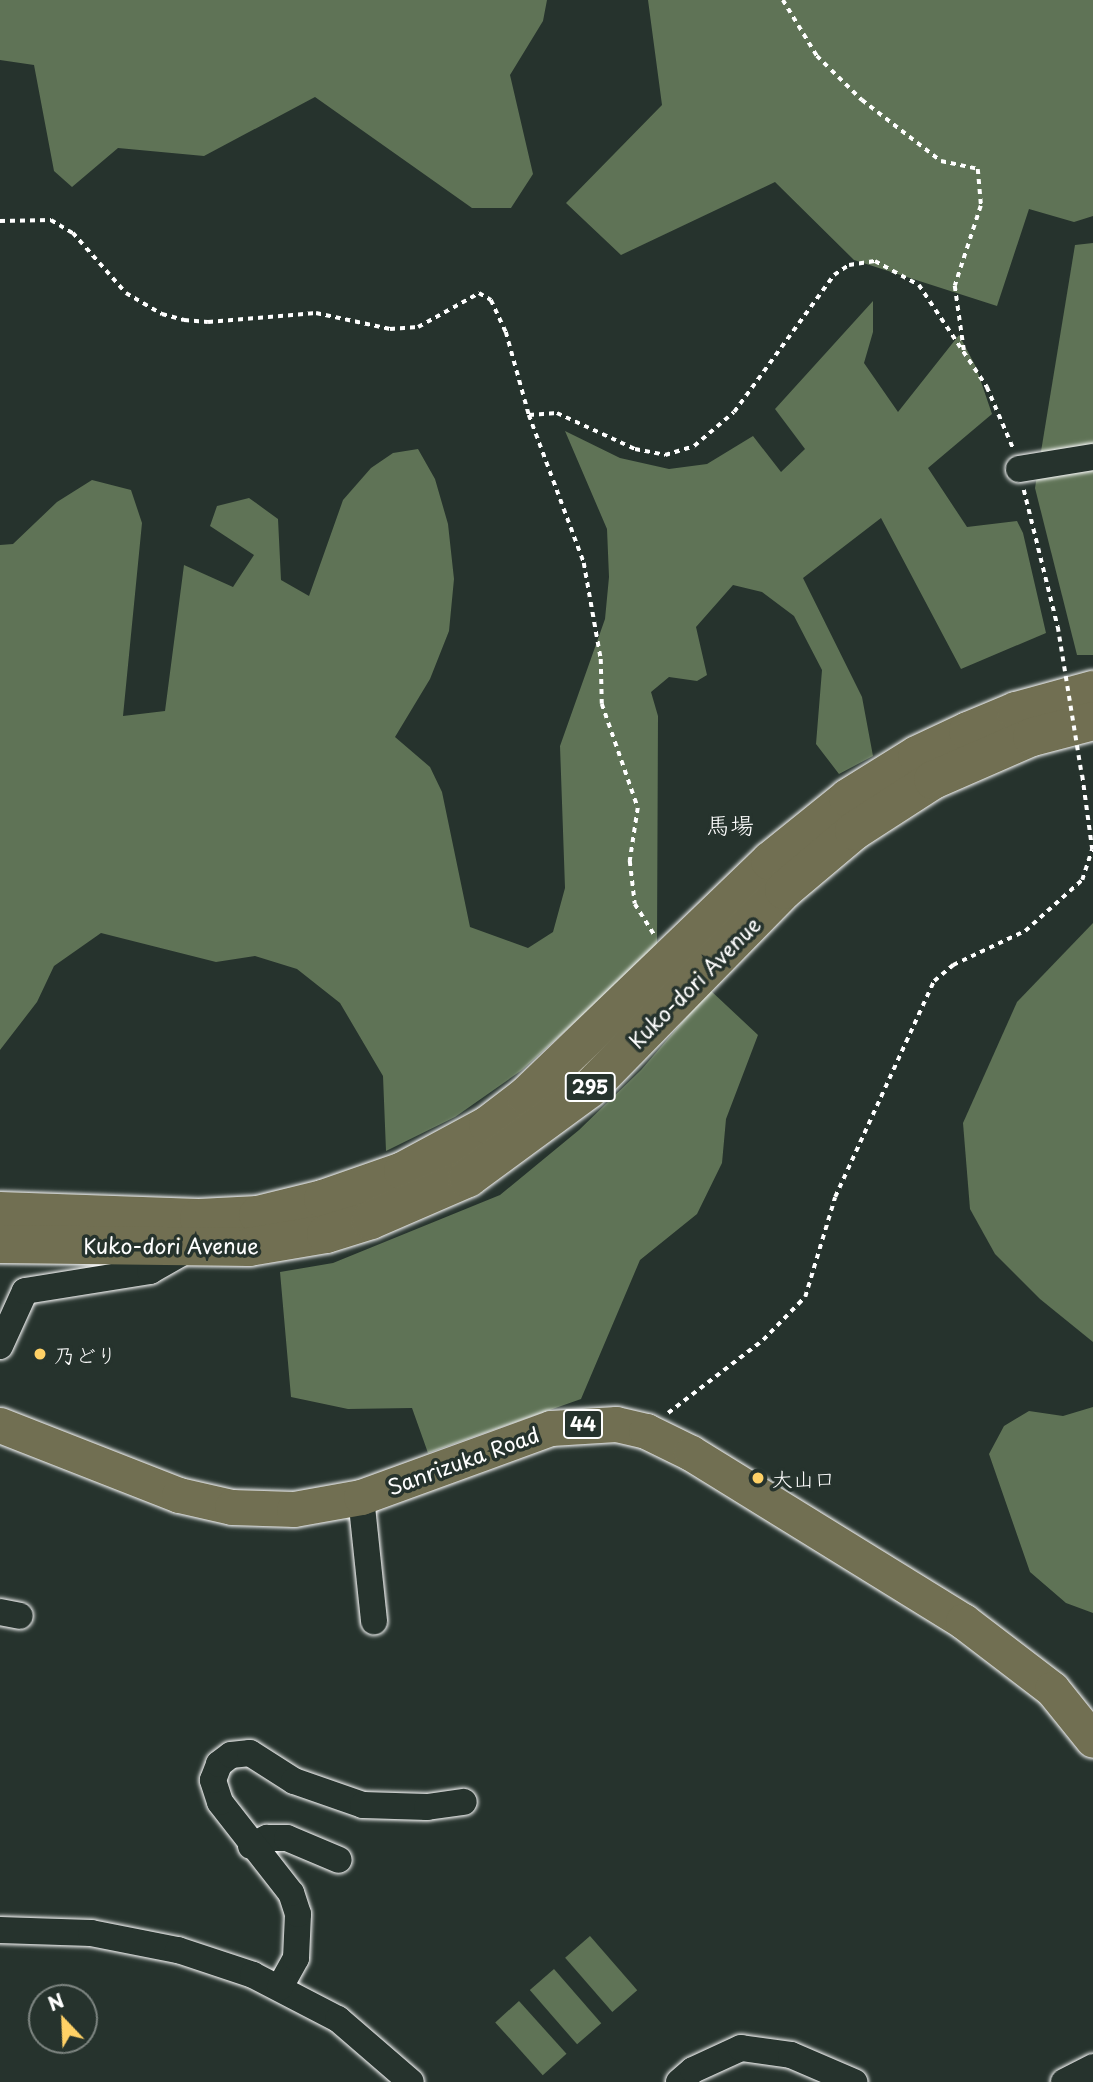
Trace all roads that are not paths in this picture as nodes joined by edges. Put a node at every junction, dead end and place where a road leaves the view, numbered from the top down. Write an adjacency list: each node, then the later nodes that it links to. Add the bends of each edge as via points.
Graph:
1 (1093, 457): 2 (street)
2 (1018, 469)
3 (1093, 690): 5 (highway, Kuko-dori Avenue / 295, via 1016,711 968,731 917,755 857,792 770,861 566,1060 488,1125 413,1166 363,1187 258,1214)
4 (1093, 721): 7 (highway, Kuko-dori Avenue / 295, via 1032,737 933,780 854,831 784,890 589,1089 468,1178 326,1234 249,1247)
5 (0, 1211)
6 (0, 1244): 7 (highway, Kuko-dori Avenue / 295)
7 (187, 1250): 8 (street, via 150,1271 25,1291)
8 (0, 1346)
9 (0, 1425): 10 (main road, Sanrizuka Road / 44, via 179,1495 232,1507 295,1509)
10 (361, 1497): 11 (street); 12 (main road, Sanrizuka Road / 44, via 551,1428 617,1424 646,1431 691,1453 963,1621 1052,1689)
11 (374, 1621)
12 (1093, 1740)
13 (464, 1802): 14 (street, via 427,1807 363,1805 294,1782 250,1753 231,1755 219,1764 213,1780 220,1802)
14 (251, 1846): 15 (street, via 267,1838 288,1838); 17 (street, via 291,1893 298,1914 296,1958)
15 (340, 1860)
16 (0, 1930): 17 (street, via 91,1933 144,1943 211,1960)
17 (280, 1987): 19 (street, via 338,2019)
18 (1093, 2067): 22 (street)
19 (411, 2082)
20 (679, 2082): 21 (street, via 693,2070 741,2048 791,2055)
21 (854, 2082)
22 (1064, 2082)

